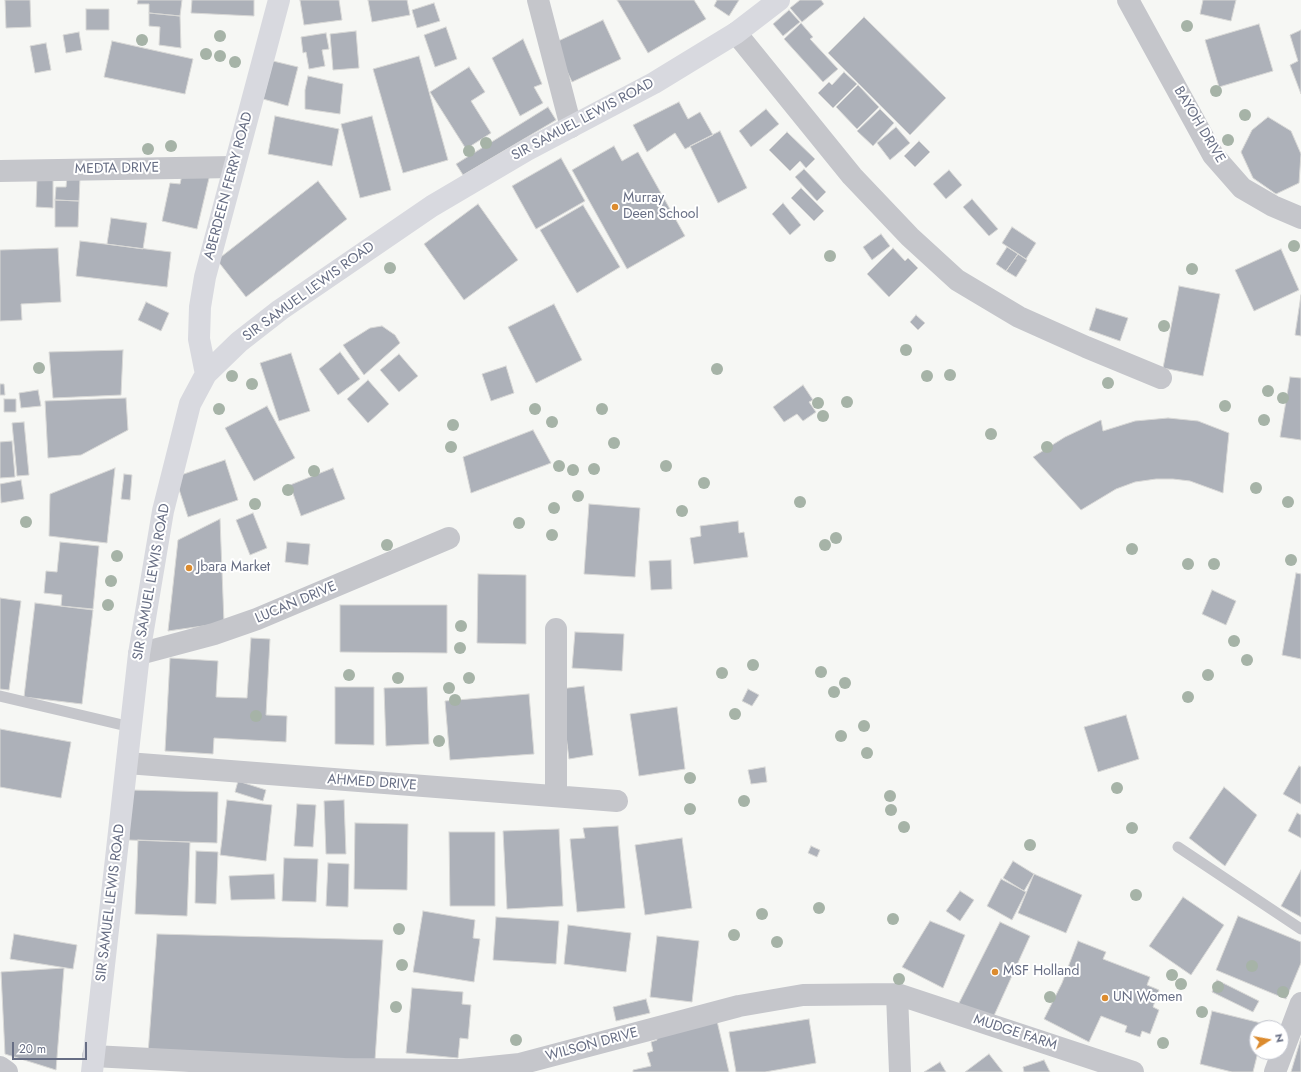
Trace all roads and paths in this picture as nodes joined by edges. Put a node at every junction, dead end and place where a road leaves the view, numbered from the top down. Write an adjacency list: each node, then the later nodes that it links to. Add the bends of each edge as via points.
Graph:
1 (279, 0): 7 (main road, ABERDEEN FERRY ROAD)
2 (538, 0): 6 (street)
3 (779, 0): 5 (main road, SIR SAMUEL LEWIS ROAD)
4 (1128, 0): 9 (street, BAYOH DRIVE, via 1213,155 1242,188)
5 (736, 33): 6 (main road, SIR SAMUEL LEWIS ROAD, via 654,83); 11 (street, via 852,176 910,238 957,280 1018,317)
6 (571, 127): 10 (main road, SIR SAMUEL LEWIS ROAD, via 526,150 426,210 280,310 239,342)
7 (234, 167): 8 (street, MEDTA DRIVE); 10 (main road, ABERDEEN FERRY ROAD, via 205,277 200,307 199,339)
8 (0, 171)
9 (1301, 218)
10 (206, 374): 14 (main road, SIR SAMUEL LEWIS ROAD, via 190,404 163,511)
11 (1161, 378)
12 (449, 538): 14 (street, LUCAN DRIVE, via 257,619 214,634)
13 (556, 629): 18 (street)
14 (139, 654): 16 (main road, SIR SAMUEL LEWIS ROAD)
15 (0, 696): 16 (lane)
16 (131, 727): 17 (main road, SIR SAMUEL LEWIS ROAD)
17 (127, 763): 18 (street, AHMED DRIVE); 24 (main road, SIR SAMUEL LEWIS ROAD)
18 (556, 796): 19 (street, AHMED DRIVE)
19 (617, 801)
20 (1178, 847): 21 (lane)
21 (1301, 929)
22 (897, 994): 24 (street, WILSON DRIVE, via 803,995 738,1006 520,1064 461,1070); 25 (street, MUDGE FARM); 28 (street)
23 (1301, 1003): 30 (street)
24 (93, 1064)
25 (1089, 1064): 29 (street, MUDGE FARM)
26 (0, 1068): 27 (street)
27 (7, 1072)
28 (900, 1072)
29 (1133, 1072)
30 (1275, 1072)

